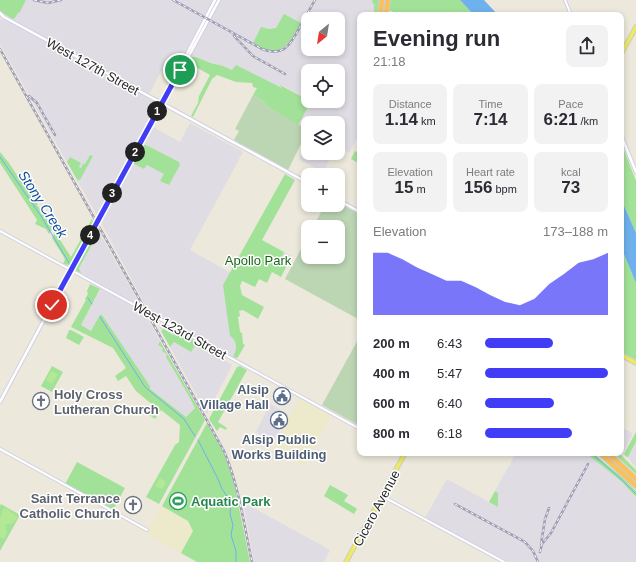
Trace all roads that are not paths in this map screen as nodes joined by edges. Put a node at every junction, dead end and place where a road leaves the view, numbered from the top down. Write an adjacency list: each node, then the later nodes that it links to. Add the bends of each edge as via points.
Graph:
1 (215, 0): 14 (main road)
2 (219, 0): 14 (main road)
3 (565, 0): 8 (street)
4 (382, 1): 6 (highway)
5 (387, 2): 7 (highway)
6 (380, 12)
7 (386, 12)
8 (570, 12)
9 (0, 13): 11 (main road, West 127th Street)
10 (0, 16): 11 (main road, West 127th Street)
11 (4, 17): 14 (main road, West 127th Street)
12 (636, 27): 13 (main road)
13 (624, 49)
14 (161, 104): 17 (main road, West 127th Street); 21 (main road, bridge)
15 (624, 142): 16 (main road)
16 (636, 172)
17 (301, 179)
18 (345, 204): 19 (main road)
19 (357, 210)
20 (0, 231): 21 (street, West 123rd Street)
21 (71, 270): 24 (main road); 25 (street, West 123rd Street)
22 (624, 357): 23 (main road)
23 (636, 363)
24 (0, 402)
25 (357, 427)
26 (0, 449): 33 (street)
27 (402, 456): 32 (main road, Cicero Avenue)
28 (604, 456): 31 (highway)
29 (611, 456): 30 (highway)
30 (636, 479)
31 (636, 486)
32 (382, 496): 34 (main road, Cicero Avenue); 35 (street)
33 (147, 530)
34 (346, 562)
35 (504, 562)

